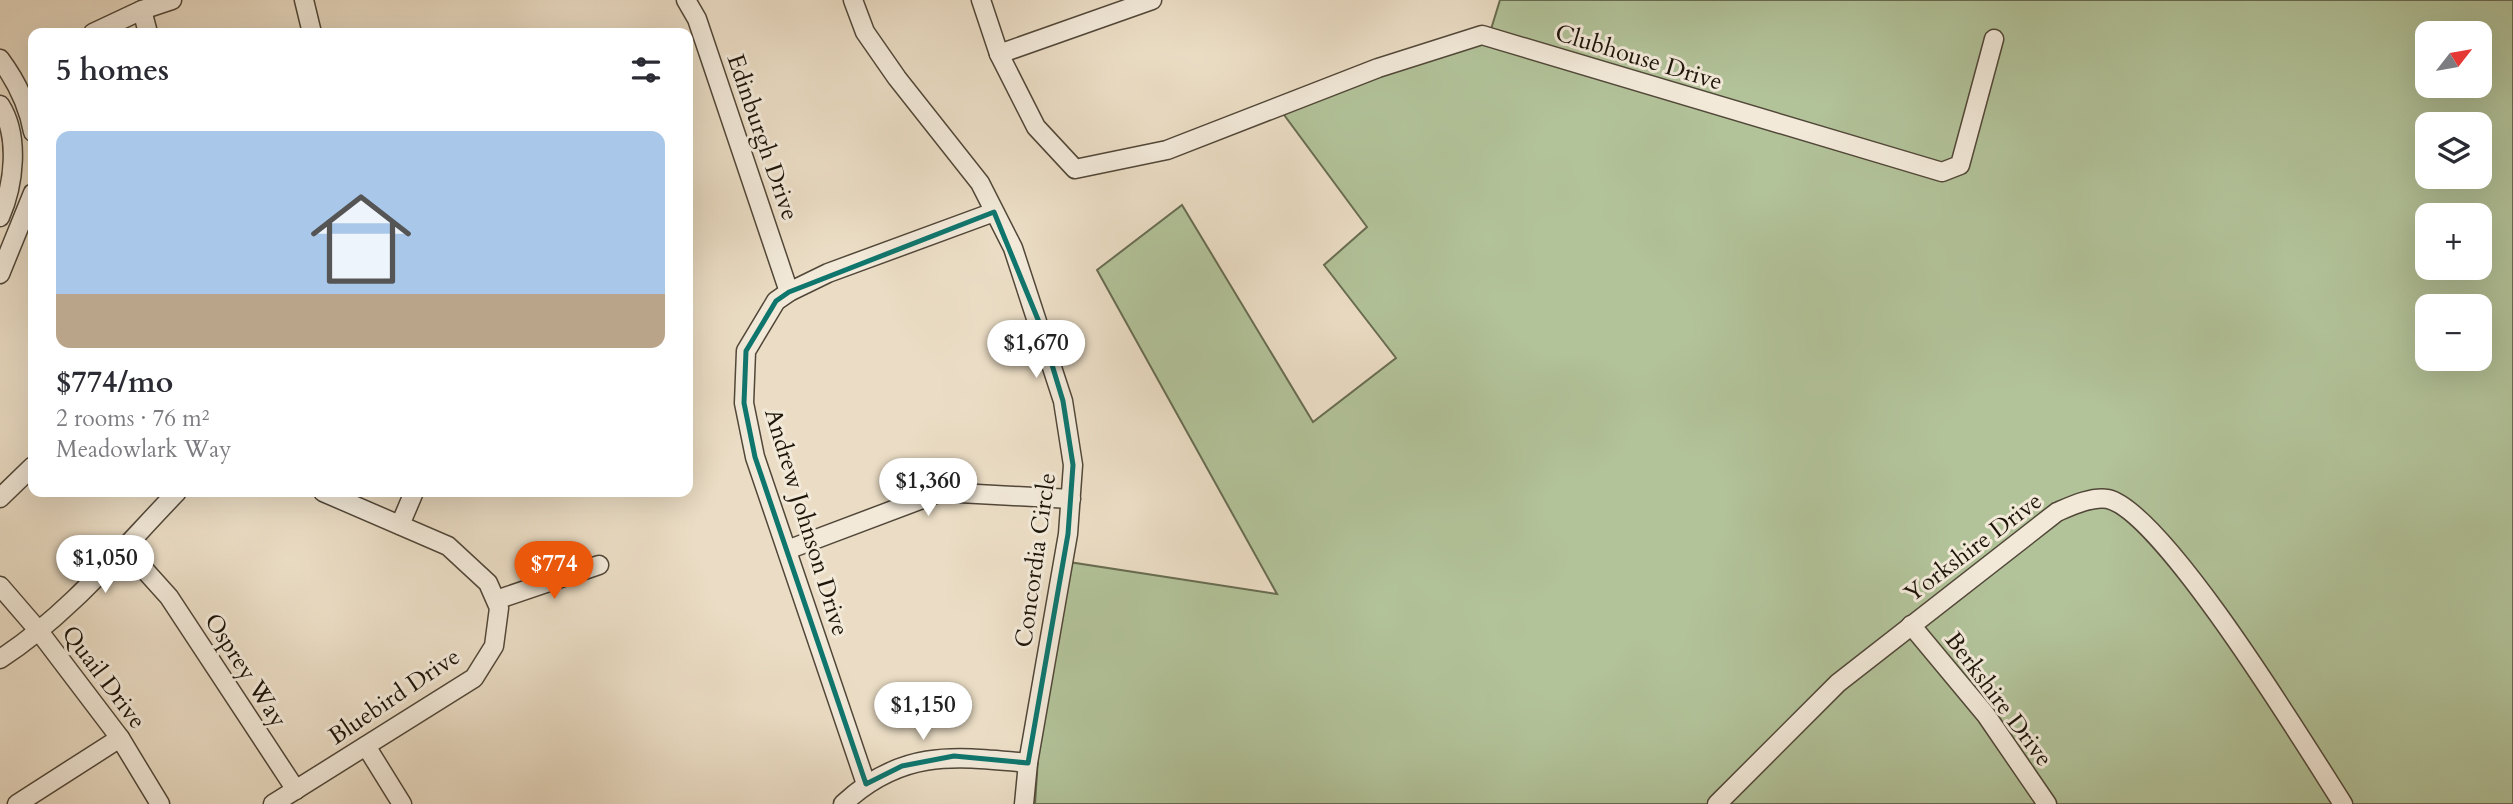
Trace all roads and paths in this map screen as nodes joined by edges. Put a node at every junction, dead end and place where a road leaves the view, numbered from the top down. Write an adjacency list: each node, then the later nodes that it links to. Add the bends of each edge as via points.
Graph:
1 (172, 0): 7 (street)
2 (304, 0): 10 (street)
3 (686, 0): 20 (street, Edinburgh Drive, via 697,19)
4 (853, 0): 17 (street, Concordia Circle, via 865,32 980,183)
5 (981, 0): 12 (street)
6 (1152, 0): 12 (street)
7 (142, 10): 8 (street); 9 (street)
8 (104, 28)
9 (147, 28)
10 (311, 28)
11 (1994, 39): 12 (street, Clubhouse Drive, via 1960,165 1942,172 1482,34 1378,68 1167,150 1075,169 1035,127)
12 (999, 54)
13 (0, 59): 15 (street, via 16,80)
14 (0, 105): 18 (street, via 13,146 8,198)
15 (28, 109)
16 (28, 205): 19 (street)
17 (995, 212): 20 (street, Andrew Johnson Drive, via 828,273); 26 (street, Concordia Circle, via 1013,248 1063,401 1073,465)
18 (0, 216)
19 (0, 274)
20 (789, 292): 29 (street, Andrew Johnson Drive, via 776,301 746,351 744,402 755,457)
21 (28, 471): 25 (street)
22 (172, 497): 28 (street)
23 (335, 497): 27 (street)
24 (412, 497): 27 (street)
25 (0, 498)
26 (1071, 499): 29 (street, via 941,492); 38 (street, Concordia Circle)
27 (400, 525): 32 (street, via 449,546 488,583)
28 (124, 548): 34 (street); 40 (street, Osprey Way, via 169,597)
29 (787, 550): 39 (street, Andrew Johnson Drive)
30 (599, 565): 32 (street)
31 (0, 586): 34 (street, Quail Drive)
32 (496, 600): 37 (street, Bluebird Drive, via 494,646 474,678)
33 (1911, 625): 41 (street, Yorkshire Drive, via 1838,683); 48 (street, Berkshire Drive, via 1986,715); 49 (street, Yorkshire Drive, via 2057,512 2077,503 2107,499 2154,533 2193,583 2247,655)
34 (38, 630): 35 (street); 36 (street, Quail Drive)
35 (0, 659)
36 (120, 738): 42 (street); 43 (street, Quail Drive)
37 (366, 746): 40 (street, Bluebird Drive); 45 (street)
38 (1028, 763): 39 (street, via 954,756 902,766); 47 (street, Concordia Circle)
39 (866, 784): 46 (street)
40 (296, 790): 44 (street, Bluebird Drive)
41 (1727, 801)
42 (17, 804)
43 (160, 804)
44 (273, 804)
45 (402, 804)
46 (844, 804)
47 (1024, 804)
48 (2047, 804)
49 (2343, 804)

